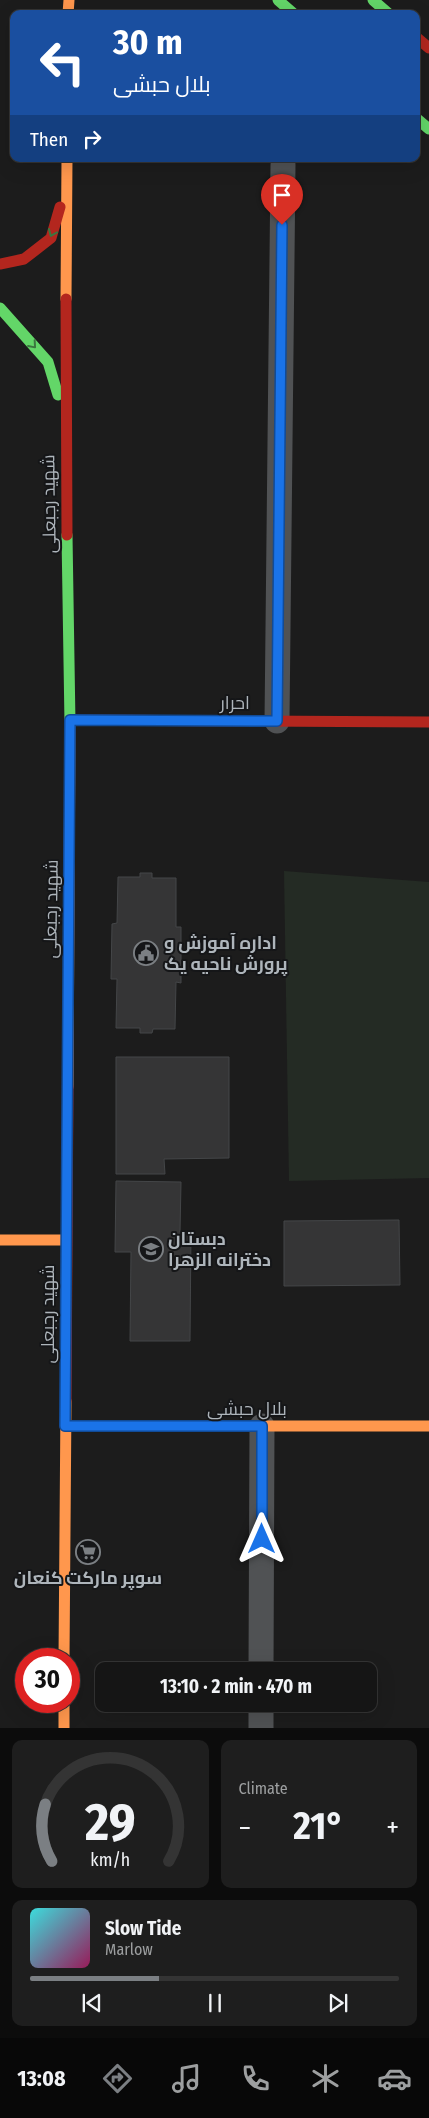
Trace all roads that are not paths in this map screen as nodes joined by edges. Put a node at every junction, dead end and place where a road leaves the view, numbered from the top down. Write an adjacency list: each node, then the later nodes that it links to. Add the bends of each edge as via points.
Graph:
1 (278, 0): 3 (street)
2 (373, 0): 4 (street)
3 (289, 10)
4 (384, 10)
5 (67, 162): 7 (street, شهید رجبعلی)
6 (283, 165): 12 (street)
7 (66, 186): 8 (street, one-way to 8, via 51,238 24,259); 10 (street, شهید رجبعلی)
8 (0, 264)
9 (0, 308): 10 (street, one-way to 10, via 48,362)
10 (65, 417): 11 (street, شهید رجبعلی)
11 (70, 720): 12 (street, احرار); 15 (street, شهید رجبعلی)
12 (277, 721): 13 (street, احرار)
13 (429, 722)
14 (0, 1240): 15 (street)
15 (65, 1240): 16 (street, شهید رجبعلی)
16 (65, 1426): 17 (street, بلال حبشی); 19 (street, شهید رجبعلی)
17 (262, 1426): 18 (street, بلال حبشی); 20 (street)
18 (429, 1426)
19 (64, 1648)
20 (261, 1662)
21 (261, 1712): 24 (street)
22 (64, 1713): 23 (street)
23 (64, 1728)
24 (261, 1728)

